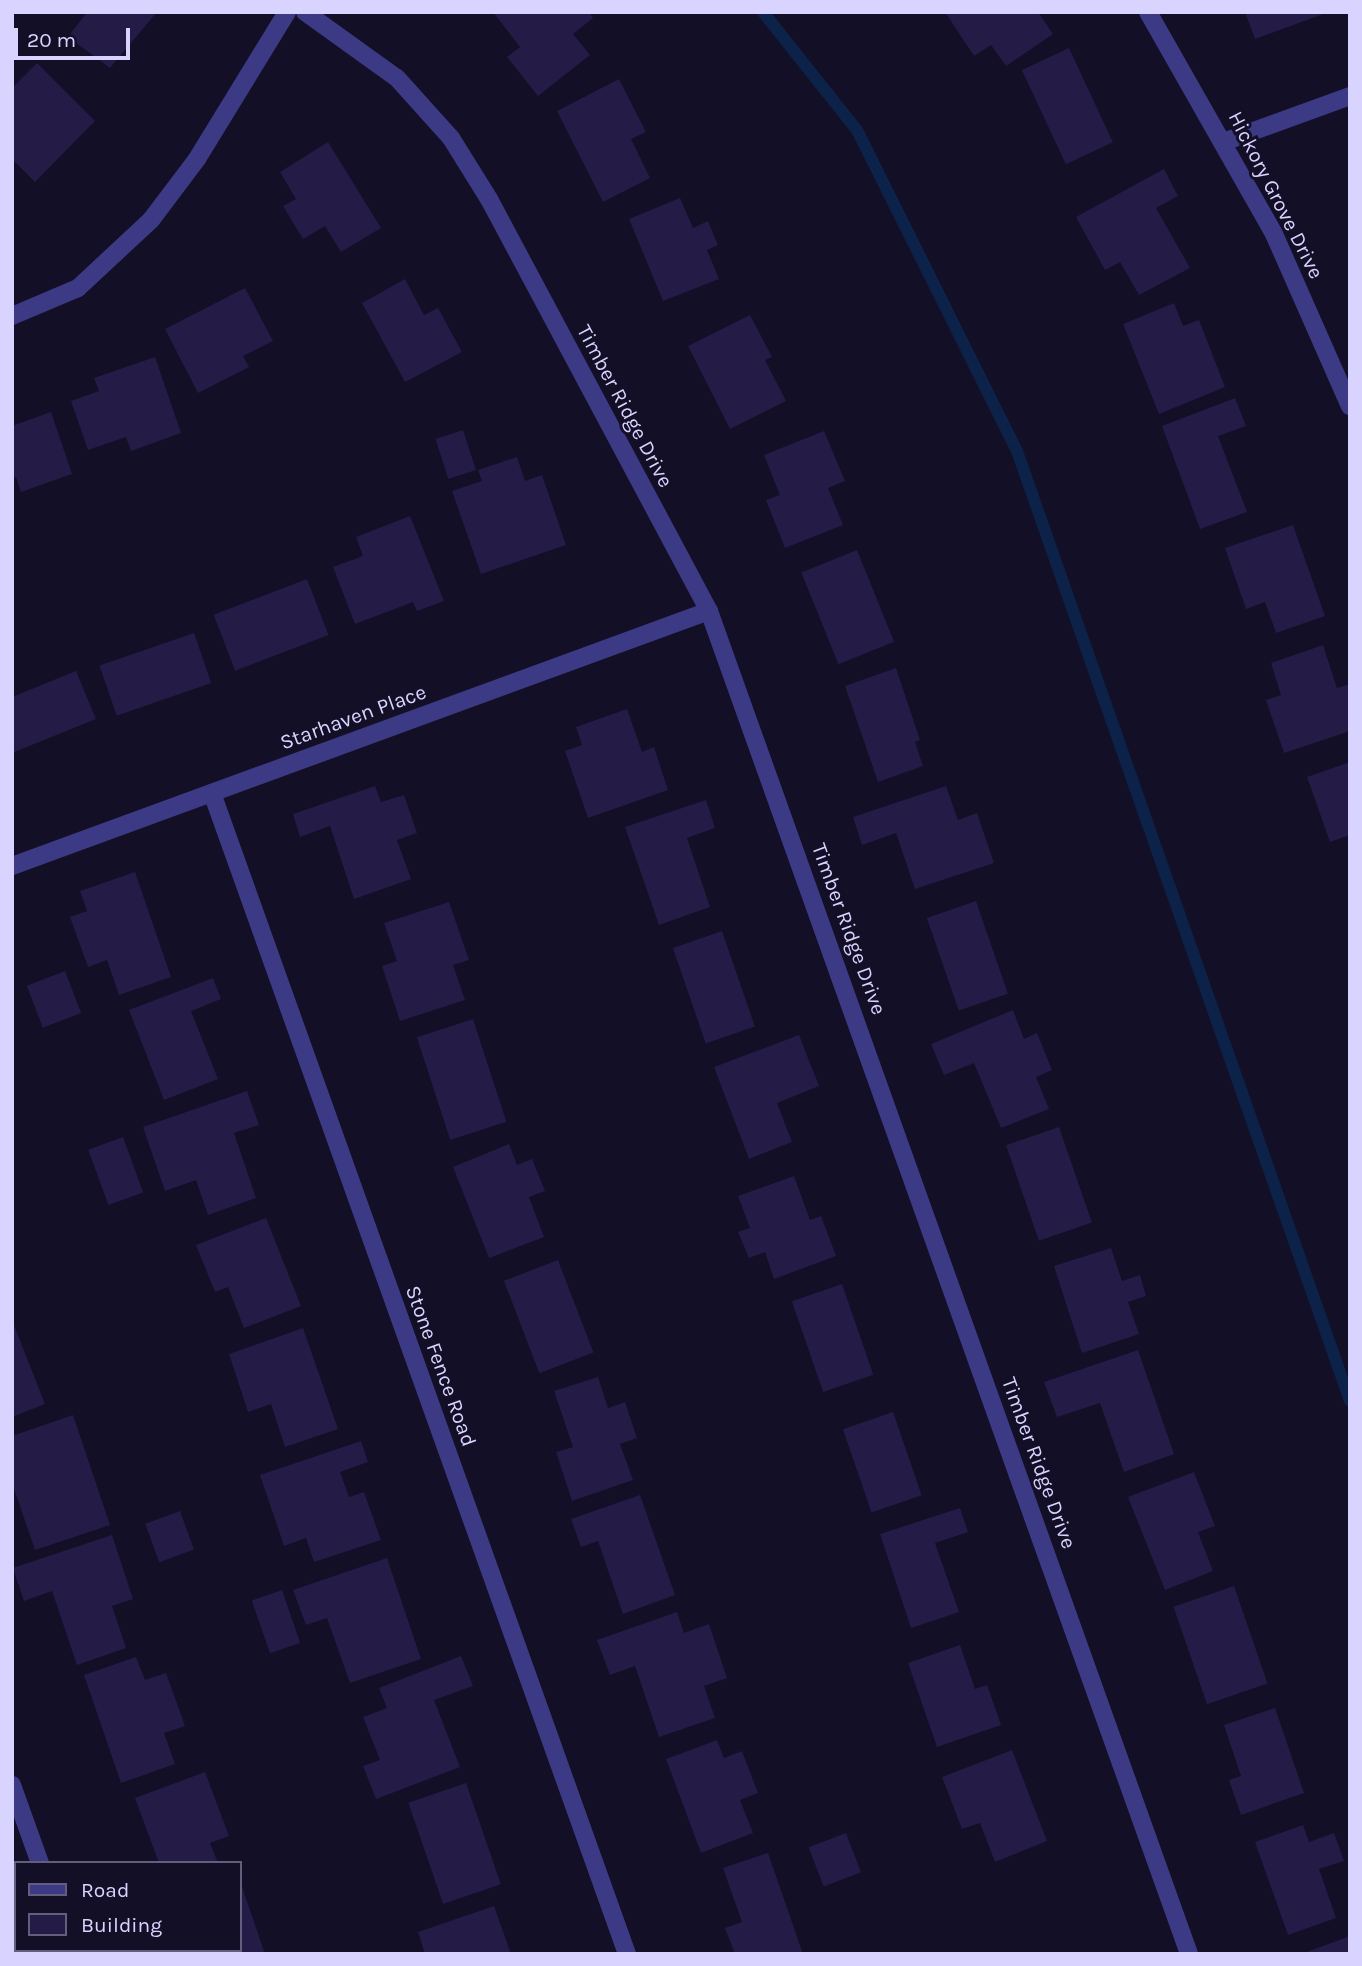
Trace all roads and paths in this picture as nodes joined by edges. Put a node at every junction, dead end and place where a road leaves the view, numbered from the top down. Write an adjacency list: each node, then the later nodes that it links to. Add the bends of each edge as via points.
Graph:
1 (288, 12): 6 (street, via 197,159 151,220 78,288)
2 (305, 12): 9 (street, Timber Ridge Drive, via 397,78 450,138 489,200)
3 (1148, 12): 5 (street, Hickory Grove Drive)
4 (1350, 96): 5 (street)
5 (1226, 141): 7 (street, Hickory Grove Drive)
6 (12, 316)
7 (1343, 371): 8 (street, Hickory Grove Drive)
8 (1350, 406)
9 (709, 611): 10 (street, Starhaven Place); 15 (street, Timber Ridge Drive)
10 (212, 793): 11 (street, Starhaven Place); 14 (street, Stone Fence Road)
11 (12, 866)
12 (12, 1785): 13 (street)
13 (39, 1861)
14 (626, 1954)
15 (1189, 1954)

